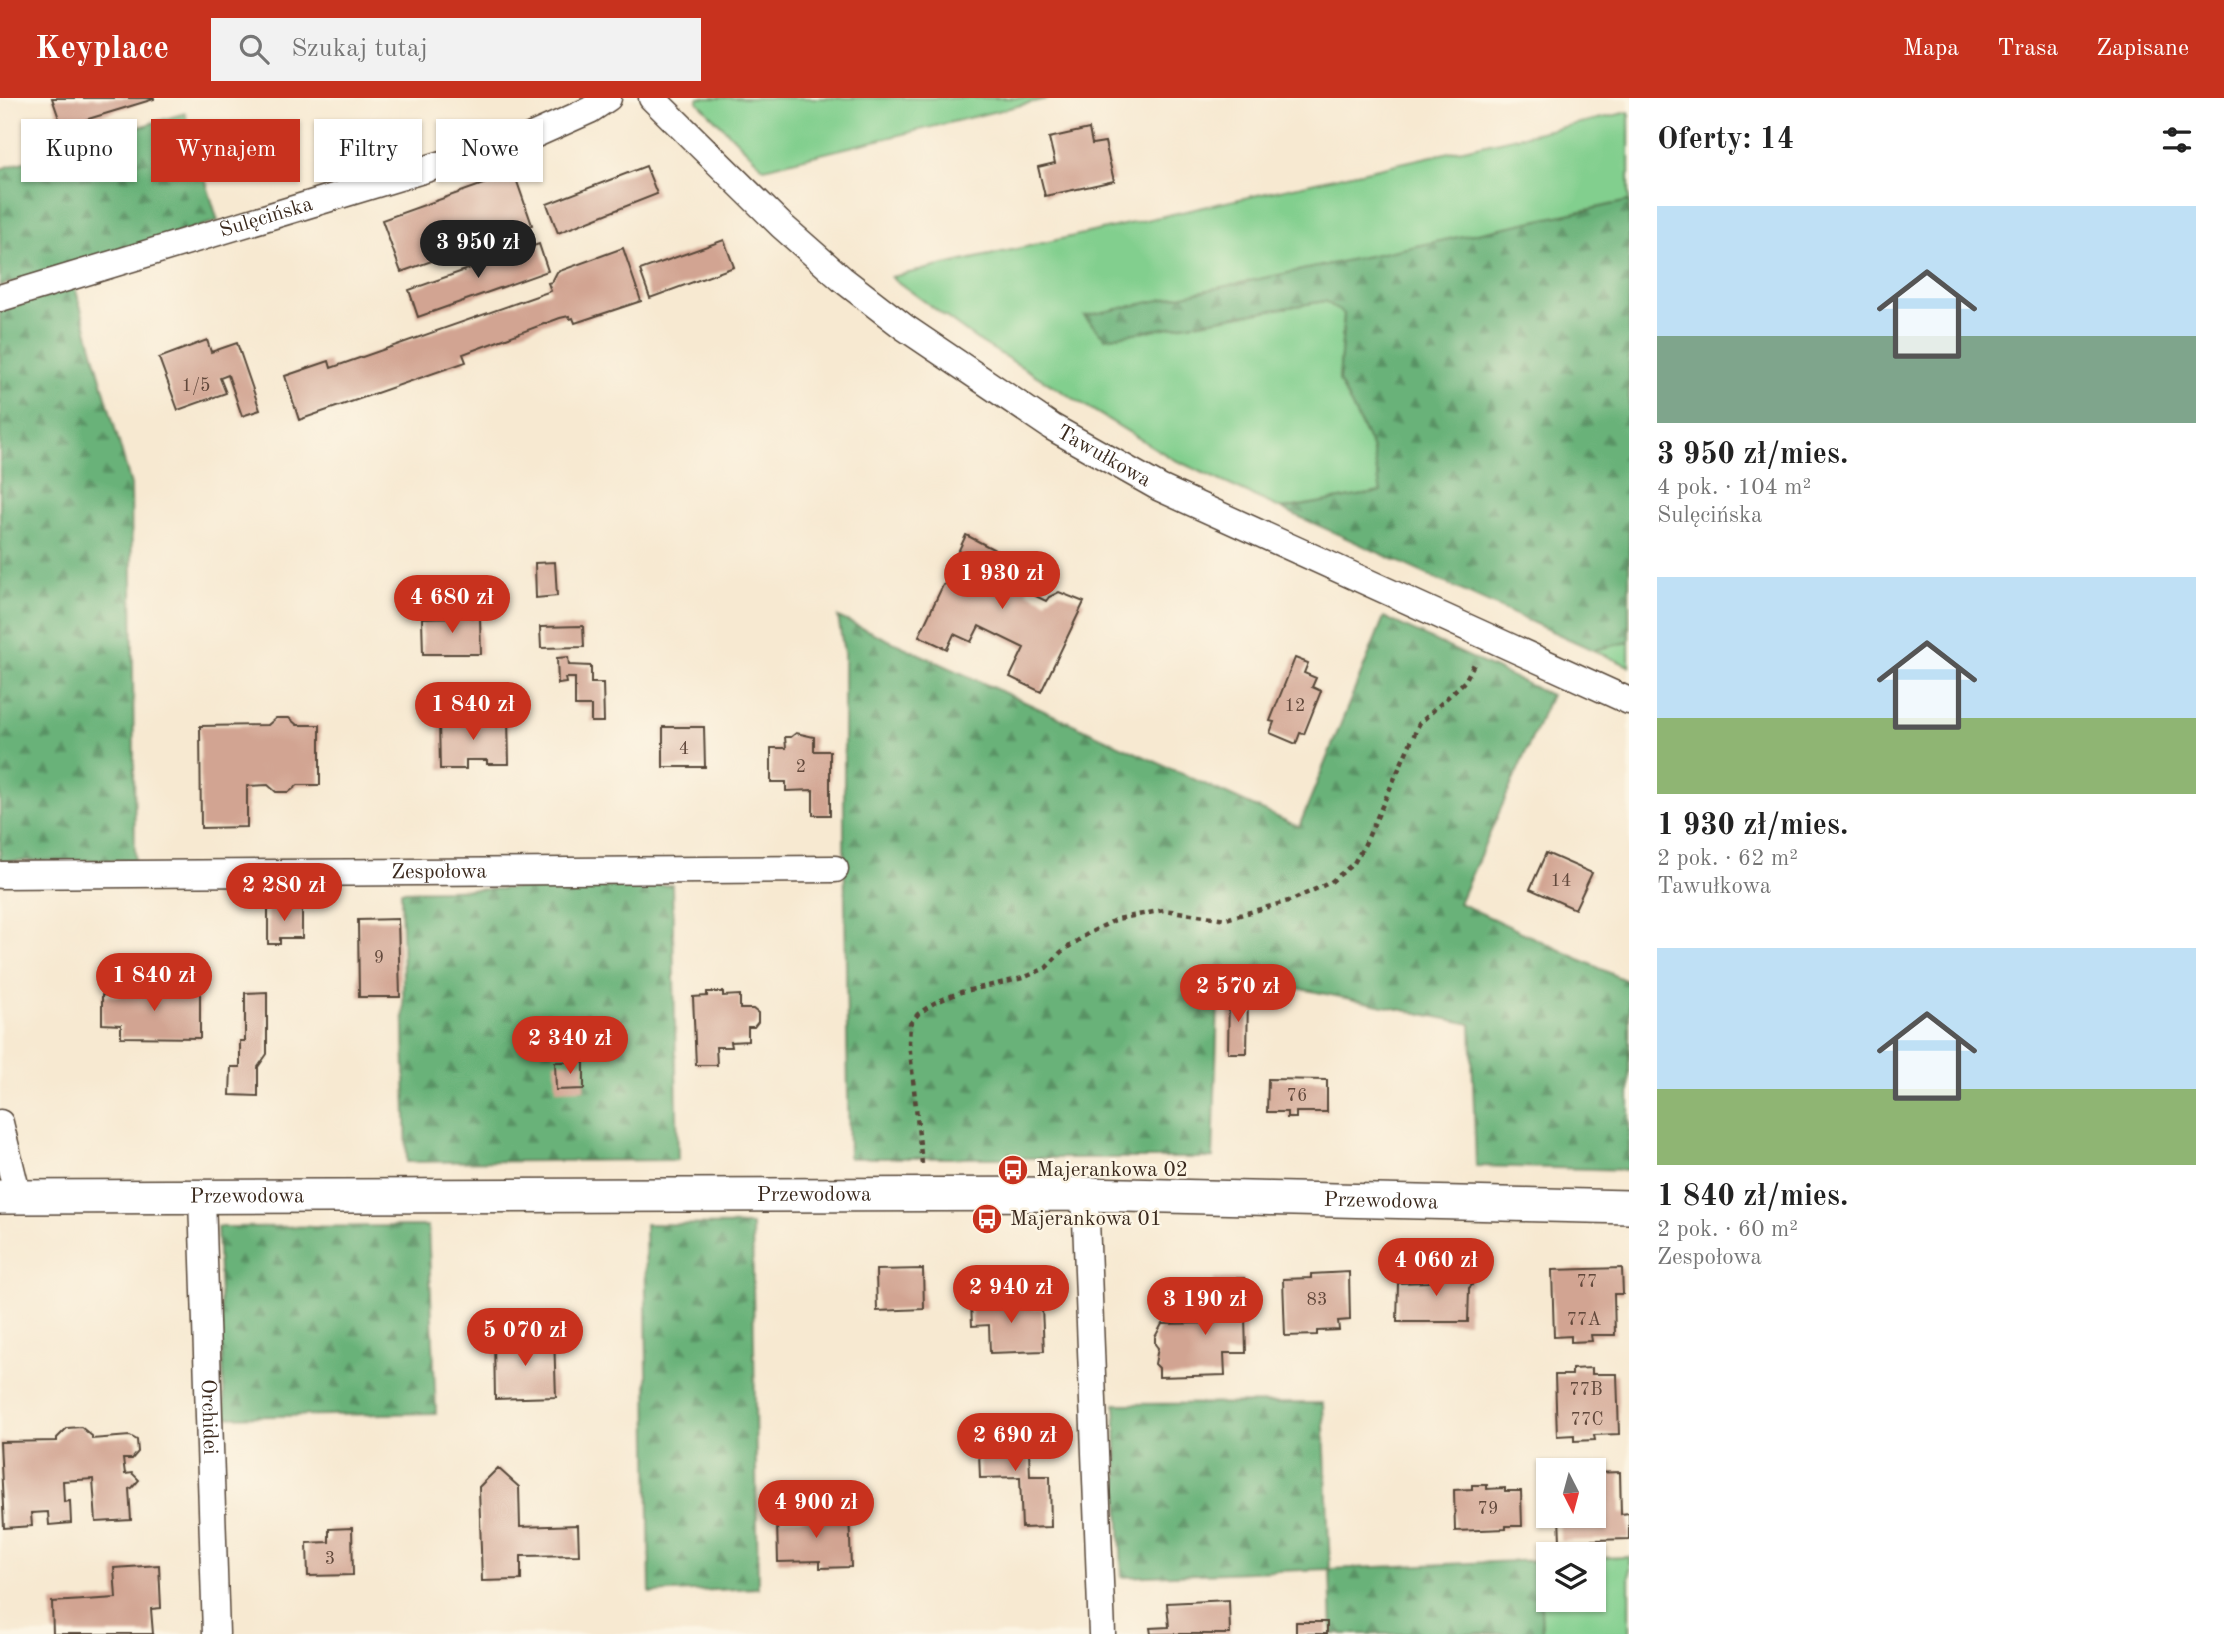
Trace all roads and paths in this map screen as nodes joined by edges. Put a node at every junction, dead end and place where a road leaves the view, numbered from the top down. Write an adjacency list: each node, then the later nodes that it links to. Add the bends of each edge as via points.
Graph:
1 (608, 98): 3 (street, Sulęcińska, via 525,139)
2 (652, 98): 4 (street, Tawułkowa, via 842,279 1052,427 1160,488)
3 (0, 298)
4 (1487, 638): 5 (street, Tawułkowa); 9 (path, via 1465,681 1419,724 1365,844 1354,863 1331,882 1292,900 1226,919 1164,910 1117,919 1089,933 1046,968 961,992 918,1014 910,1024 909,1041)
5 (1629, 701)
6 (835, 869): 7 (street, Zespołowa)
7 (0, 875)
8 (0, 1123): 11 (street)
9 (922, 1164)
10 (1085, 1194): 12 (street, Przewodowa); 13 (street, Przewodowa); 15 (street)
11 (9, 1197): 12 (street, Przewodowa)
12 (202, 1198): 14 (street, Orchidei)
13 (1629, 1207)
14 (216, 1634)
15 (1102, 1634)

